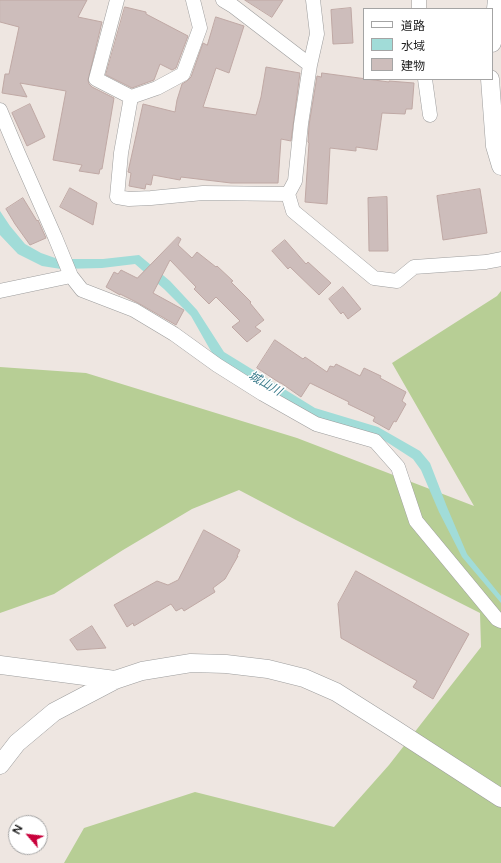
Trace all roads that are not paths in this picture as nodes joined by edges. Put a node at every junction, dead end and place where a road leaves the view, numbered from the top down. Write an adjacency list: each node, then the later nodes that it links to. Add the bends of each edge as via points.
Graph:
1 (117, 0): 10 (street, via 96,79)
2 (193, 0): 10 (street, via 200,28 183,74 157,88)
3 (223, 0): 7 (street)
4 (313, 0): 7 (street, via 316,34)
5 (497, 0): 6 (street)
6 (493, 34)
7 (310, 65): 14 (street, via 295,181)
8 (425, 80): 12 (street)
9 (490, 80): 13 (street, via 495,146)
10 (131, 97): 14 (street, via 121,153 117,197 151,198 203,193)
11 (0, 110): 16 (street)
12 (430, 115)
13 (501, 166)
14 (288, 194): 15 (street, via 293,211 374,278 397,281 414,267)
15 (501, 259)
16 (70, 275): 17 (street); 18 (street, via 82,290 134,310 174,334 217,365 316,424 375,442 398,467 416,521)
17 (0, 291)
18 (501, 621)
19 (0, 665): 20 (street)
20 (115, 680): 21 (street, via 54,712 17,744); 22 (street, via 142,671 191,663 268,669 304,678 336,692)
21 (0, 765)
22 (501, 798)

